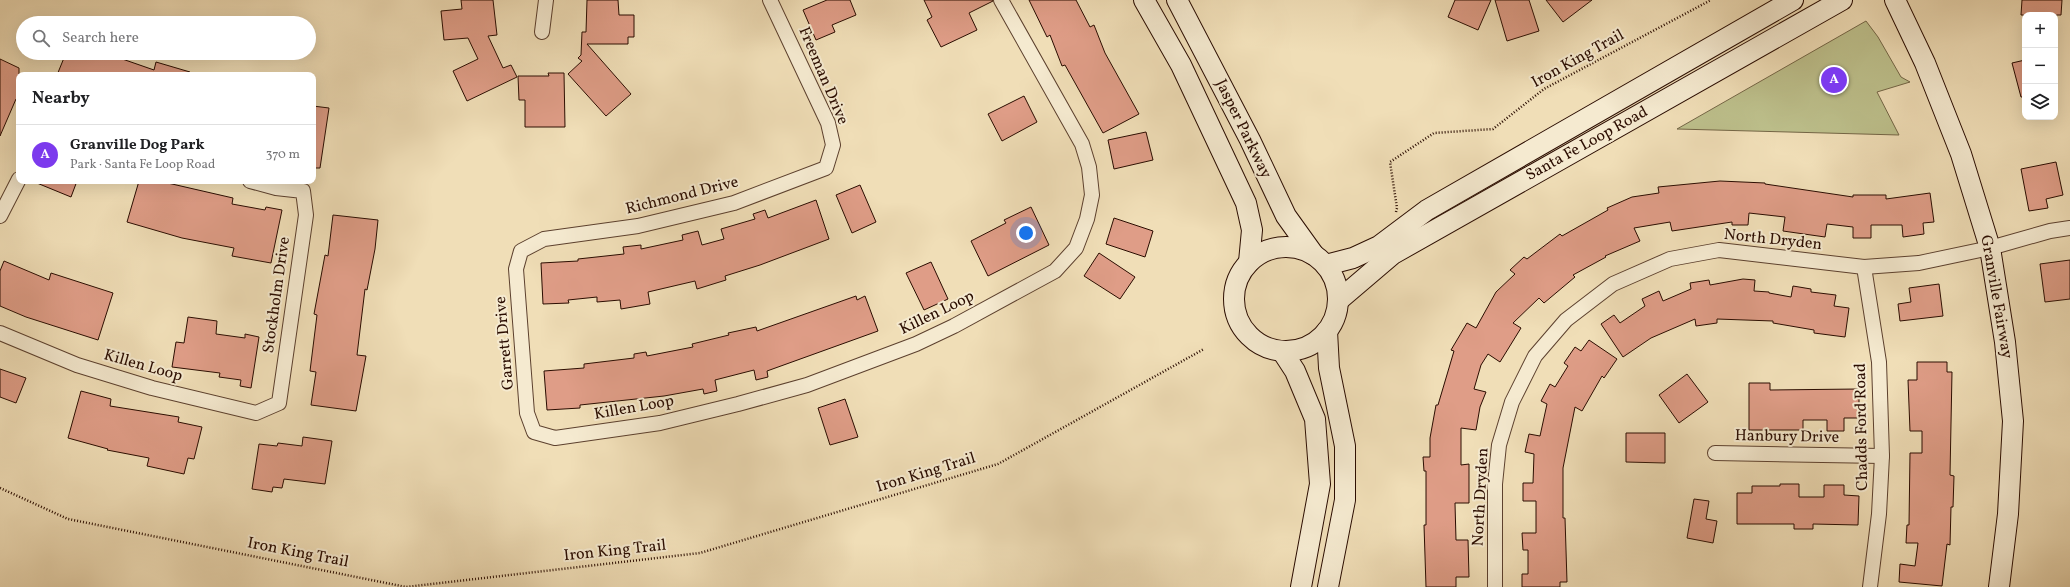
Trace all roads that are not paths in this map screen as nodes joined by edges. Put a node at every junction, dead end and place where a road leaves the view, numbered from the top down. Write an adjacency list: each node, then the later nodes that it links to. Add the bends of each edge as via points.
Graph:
1 (546, 0): 9 (street)
2 (770, 0): 10 (street, Freeman Drive, via 828,123)
3 (1001, 0): 25 (street, Killen Loop, via 1082,144 1089,167 1092,195 1087,219 1076,248 1055,271 916,344 808,385 660,423 555,438)
4 (1144, 0): 18 (main road, Jasper Parkway, via 1181,65 1246,203 1252,230)
5 (1177, 0): 17 (main road, Jasper Parkway, via 1250,140 1286,216)
6 (1793, 0): 17 (main road, Santa Fe Loop Road, via 1427,210 1380,246 1353,258)
7 (1842, 0): 20 (main road, Santa Fe Loop Road, via 1393,254)
8 (1895, 0): 15 (main road, Granville Fairway, via 1961,154)
9 (542, 32)
10 (833, 145): 16 (street, Richmond Drive, via 826,168 734,203 638,226 544,239)
11 (16, 184): 13 (street)
12 (261, 184): 24 (street, Stockholm Drive, via 303,191 306,215)
13 (0, 216)
14 (2070, 228): 15 (street, North Dryden)
15 (1990, 248): 19 (street, North Dryden, via 1919,263); 32 (main road, Granville Fairway, via 2005,342 2013,421 2008,514)
16 (521, 251): 25 (street, Garrett Drive, via 516,269 527,413)
17 (1320, 260): 18 (main road, via 1298,248 1281,247 1264,252); 20 (main road, via 1333,275)
18 (1249, 262): 23 (main road, via 1239,275 1234,292 1236,314 1251,338 1265,347)
19 (1864, 267): 27 (street, Chadds Ford Road, via 1879,362); 30 (street, North Dryden, via 1719,250 1670,259 1613,284 1566,320 1535,356 1512,402 1499,445 1495,484)
20 (1338, 300): 21 (main road, via 1335,317)
21 (1327, 331): 23 (main road, via 1314,343 1299,349); 29 (main road, via 1329,368 1345,446 1345,500)
22 (0, 333): 24 (street, Killen Loop, via 77,365 152,388 256,413)
23 (1282, 351): 28 (main road, via 1296,371 1315,419 1320,484)
24 (279, 403)
25 (534, 432)
26 (1715, 453): 27 (street, Hanbury Drive)
27 (1882, 456): 31 (street, Chadds Ford Road, via 1879,514)
28 (1301, 587)
29 (1328, 587)
30 (1495, 587)
31 (1870, 587)
32 (1999, 587)

